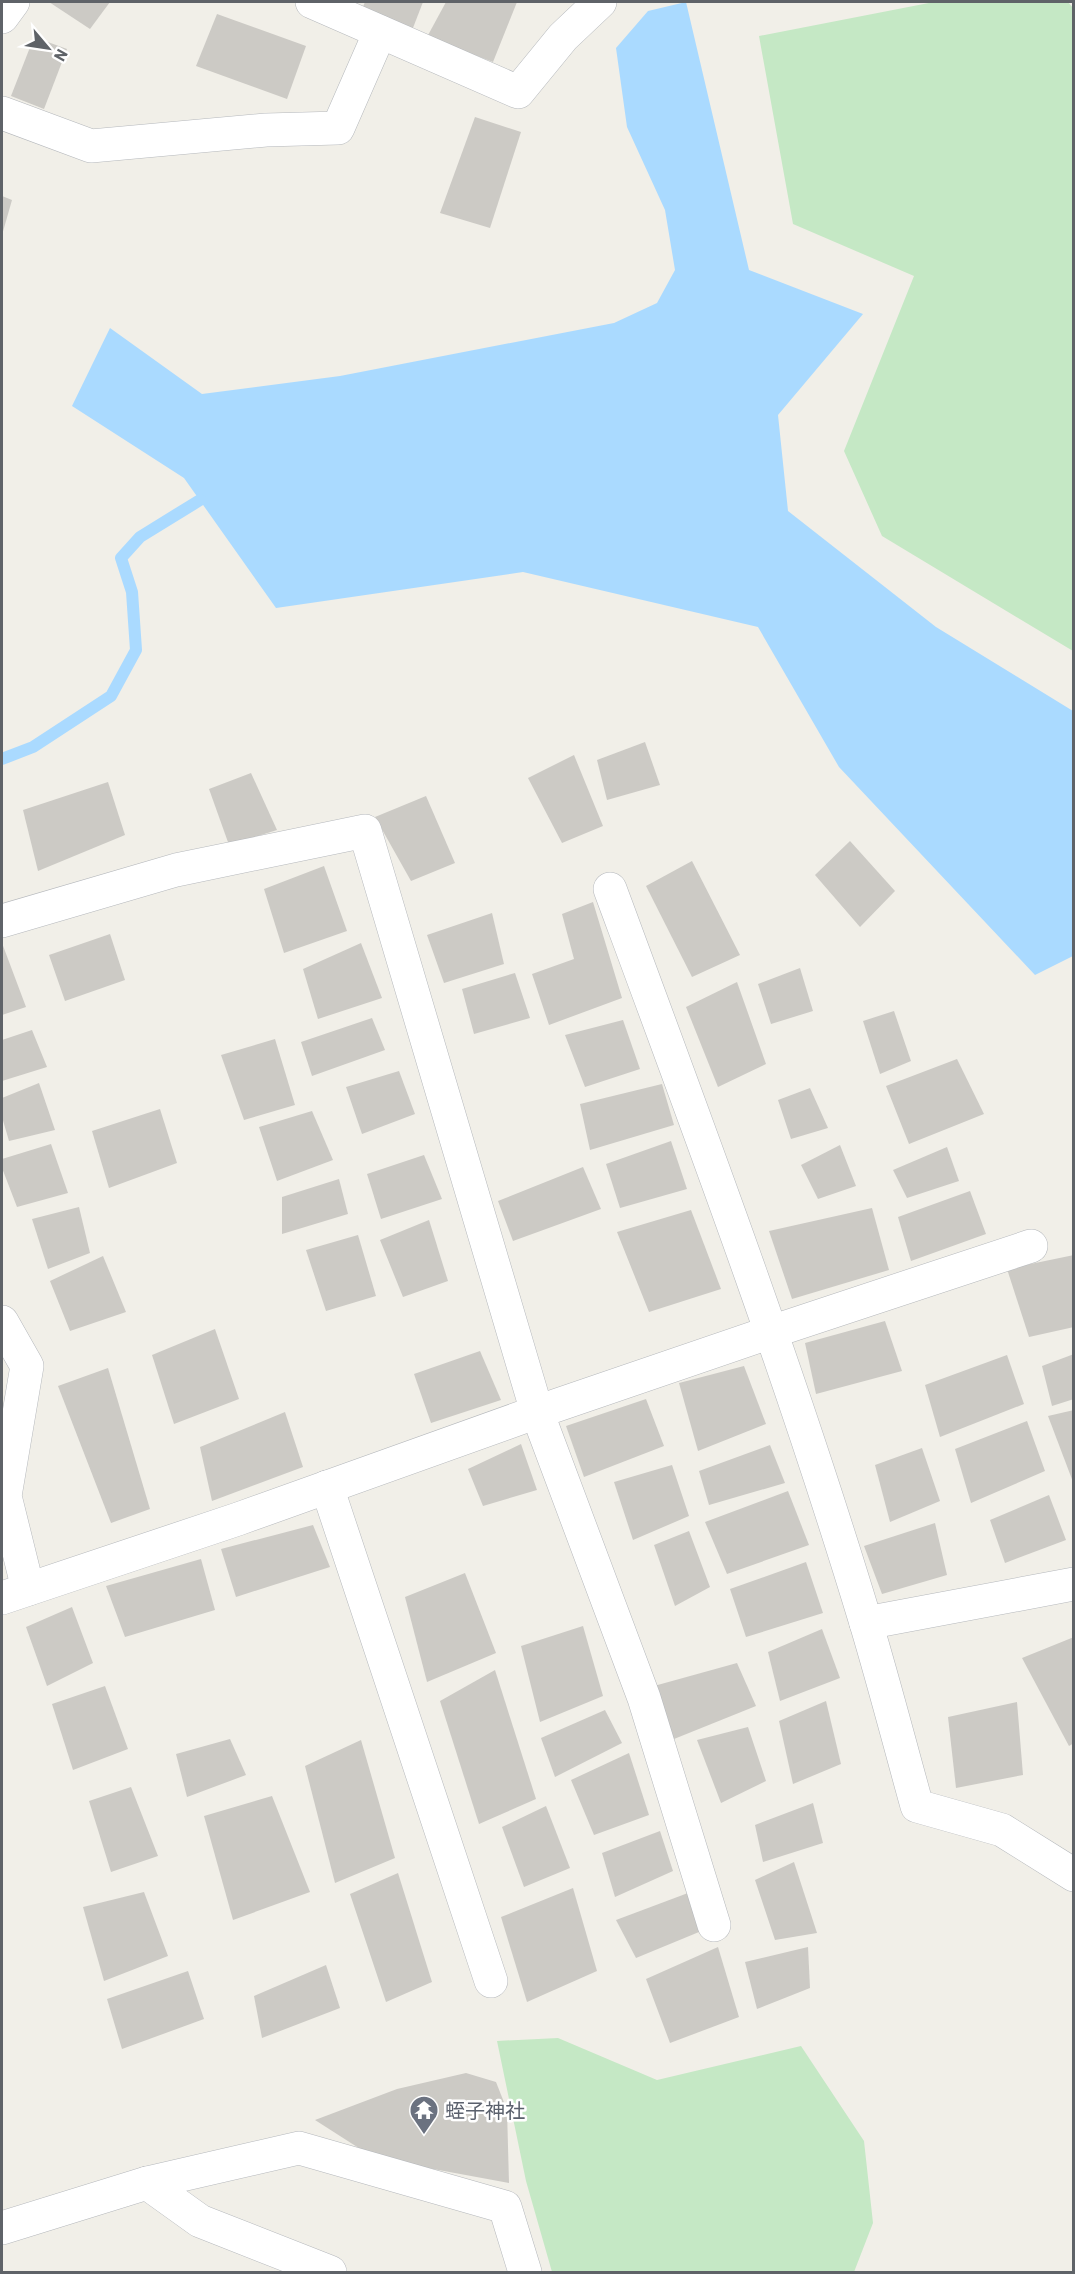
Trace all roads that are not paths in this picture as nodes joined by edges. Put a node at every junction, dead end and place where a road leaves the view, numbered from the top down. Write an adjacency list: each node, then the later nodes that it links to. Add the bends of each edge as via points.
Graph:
1 (13, 2): 4 (street)
2 (312, 2): 5 (street)
3 (600, 2): 5 (street, via 563,37 518,92)
4 (2, 17)
5 (380, 32): 6 (street, via 338,128 255,130 91,146)
6 (2, 112)
7 (610, 889): 11 (street)
8 (2, 921): 12 (street, via 176,870 365,831)
9 (1031, 1246): 11 (street)
10 (2, 1322): 15 (street, via 27,1366 5,1496)
11 (771, 1332): 12 (street); 16 (street)
12 (537, 1412): 13 (street); 18 (street, via 644,1698)
13 (327, 1487): 15 (street); 19 (street)
14 (1074, 1584): 16 (street)
15 (15, 1593)
16 (866, 1623): 17 (street, via 917,1806 1002,1830)
17 (1074, 1875)
18 (714, 1925)
19 (491, 1981)
20 (147, 2183): 21 (street); 22 (street, via 200,2221); 23 (street, via 299,2148 505,2207)
21 (2, 2228)
22 (330, 2272)
23 (525, 2272)

